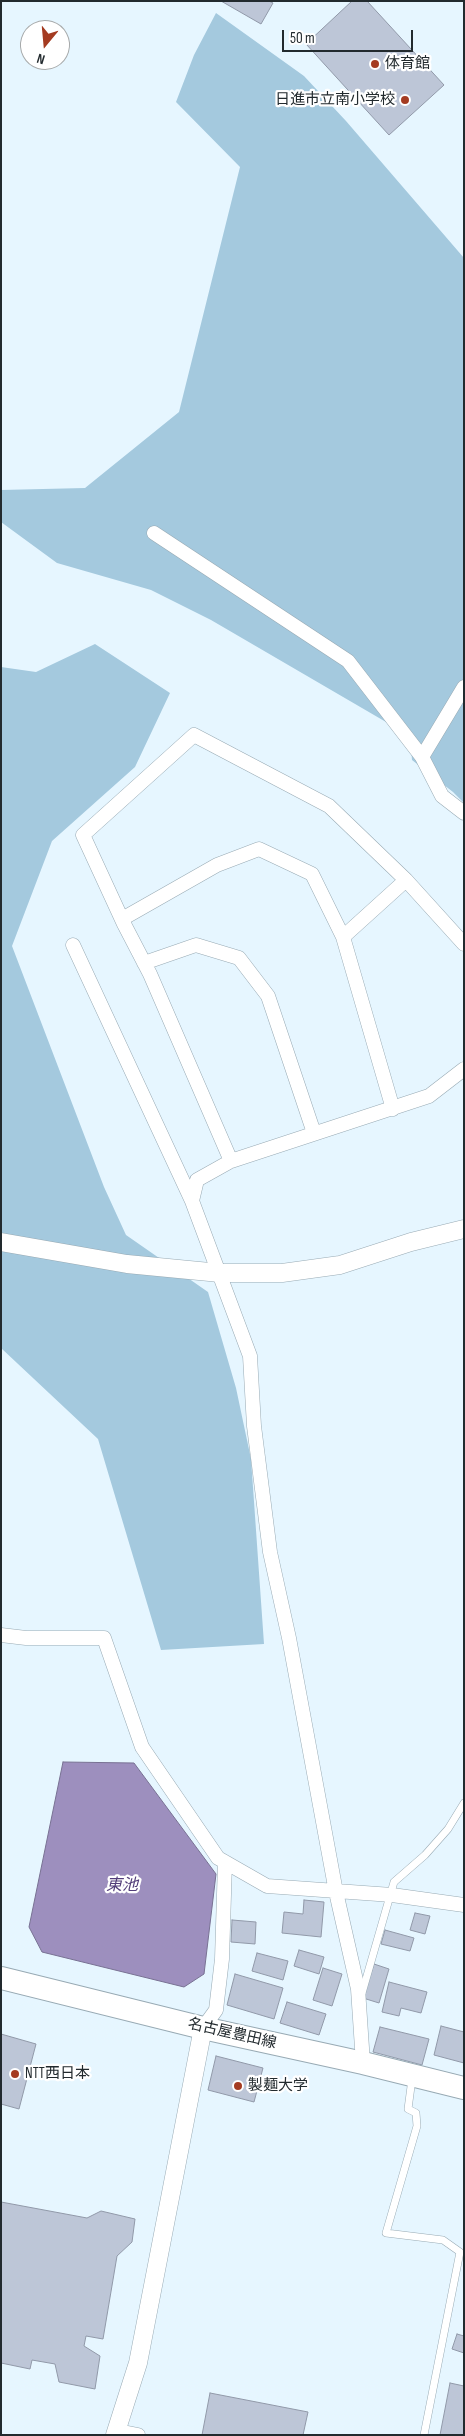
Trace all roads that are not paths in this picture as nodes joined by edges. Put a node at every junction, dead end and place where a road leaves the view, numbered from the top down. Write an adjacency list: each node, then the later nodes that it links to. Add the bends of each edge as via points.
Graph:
1 (154, 533): 3 (street, via 348,661)
2 (464, 687): 3 (street)
3 (422, 757): 4 (street, via 442,796)
4 (464, 813)
5 (406, 880): 6 (street, via 330,806 194,735 83,835); 7 (street); 8 (street)
6 (122, 919): 7 (street, via 217,865 258,849 312,874); 10 (street)
7 (342, 936): 12 (street)
8 (464, 944)
9 (73, 945): 15 (street)
10 (144, 963): 13 (street, via 196,945 239,958 268,996); 14 (street)
11 (464, 1069): 12 (street, via 428,1096)
12 (393, 1109): 13 (street)
13 (314, 1133): 14 (street)
14 (230, 1161): 15 (street, via 197,1180)
15 (192, 1201): 18 (street)
16 (464, 1229): 18 (street, via 340,1265 282,1273)
17 (1, 1242): 18 (street, via 127,1264)
18 (220, 1273): 22 (street, via 250,1356 254,1426 270,1552)
19 (1, 1635): 21 (street, via 104,1638 142,1747 218,1858)
20 (464, 1803): 23 (lane, via 448,1829 425,1855 394,1882)
21 (225, 1862): 22 (street, via 267,1886); 27 (street, via 222,1959 216,2010)
22 (336, 1892): 23 (street); 26 (street)
23 (392, 1895): 24 (street); 26 (lane)
24 (464, 1906)
25 (1, 1978): 27 (main road, 名古屋豊田線)
26 (360, 2002): 28 (street)
27 (203, 2028): 28 (main road, 名古屋豊田線); 31 (street, via 138,2363)
28 (363, 2062): 29 (main road, 名古屋豊田線)
29 (413, 2075): 30 (main road, 名古屋豊田線); 33 (lane, via 408,2109 416,2113 417,2126 386,2233 443,2240 460,2252)
30 (464, 2088)
31 (117, 2433): 32 (street)
32 (138, 2435)
33 (424, 2435)

